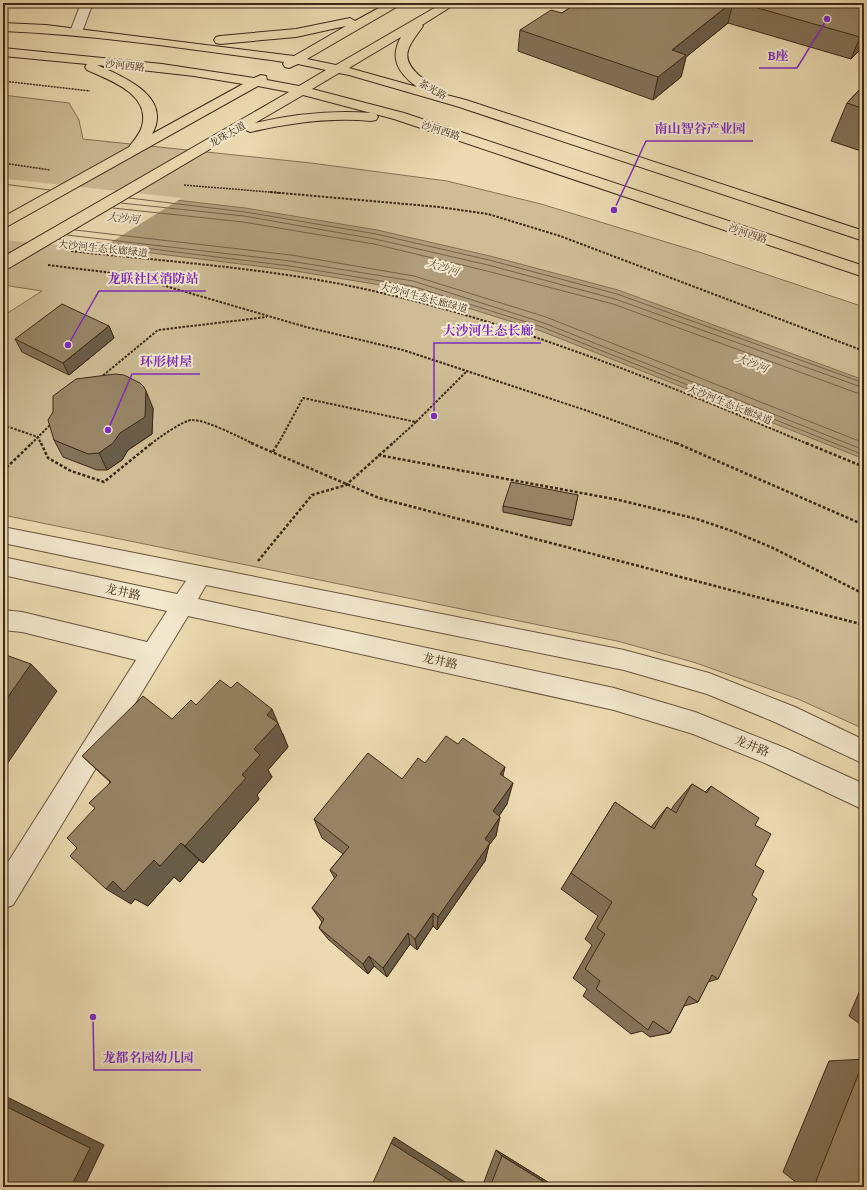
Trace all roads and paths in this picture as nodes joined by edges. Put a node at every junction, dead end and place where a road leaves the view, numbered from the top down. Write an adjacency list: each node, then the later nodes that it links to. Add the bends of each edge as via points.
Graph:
1 (87, 3): 9 (street)
2 (396, 3): 4 (main road)
3 (451, 3): 5 (main road, 龙珠大道)
4 (380, 12): 10 (main road, via 355,21 274,35 199,41); 13 (main road)
5 (431, 15): 14 (main road, 龙珠大道); 19 (main road, 茶光路, via 406,39 400,58 408,73 420,83)
6 (3, 20): 8 (main road)
7 (3, 27): 8 (main road)
8 (46, 28): 9 (main road)
9 (76, 32): 10 (main road)
10 (151, 41): 13 (main road)
11 (3, 52): 12 (main road, 沙河西路)
12 (59, 58): 16 (main road, 沙河西路, via 193,72); 22 (main road, via 117,79 147,102 150,112 149,125)
13 (295, 60): 14 (main road); 16 (main road)
14 (339, 69): 18 (main road, 龙珠大道); 19 (main road)
15 (3, 81): 17 (path)
16 (257, 82): 18 (main road, 沙河西路); 22 (main road)
17 (95, 91)
18 (302, 91): 20 (main road, 沙河西路); 21 (main road, 龙珠大道)
19 (461, 103): 27 (main road)
20 (423, 124): 21 (main road, via 362,116 311,117 249,128); 31 (main road, 沙河西路)
21 (217, 140): 29 (main road, 龙珠大道)
22 (133, 150): 26 (main road)
23 (3, 163): 24 (path)
24 (56, 171)
25 (181, 184): 33 (path, via 439,207 488,214 560,236)
26 (3, 222)
27 (864, 236)
28 (66, 251): 42 (path, 大沙河生态长廊绿道, via 279,274 416,301 509,327 573,349)
29 (3, 264)
30 (48, 265): 32 (path, via 105,272 168,285)
31 (864, 272)
32 (269, 317): 34 (path, via 369,341); 35 (path, via 158,330)
33 (864, 351)
34 (467, 371): 37 (path); 45 (path, via 693,449)
35 (96, 381)
36 (53, 422): 39 (path)
37 (416, 422): 40 (path, via 303,398); 41 (path)
38 (3, 425): 39 (path)
39 (38, 437): 40 (path, via 48,458 72,472 104,482 162,435 192,420 221,428); 43 (path)
40 (273, 452): 44 (path)
41 (378, 455): 44 (path); 50 (path, via 616,500 716,525 820,571)
42 (864, 467)
43 (3, 471)
44 (346, 485): 49 (path, via 312,495); 53 (path, via 379,498)
45 (864, 525)
46 (3, 535): 48 (street)
47 (3, 566): 51 (street, 龙井路)
48 (201, 575): 49 (street); 51 (street)
49 (241, 583): 55 (street, via 624,660 709,684 786,715)
50 (864, 594)
51 (183, 605): 54 (street); 56 (street, 龙井路, via 614,699 695,722)
52 (3, 620): 54 (street, via 22,622)
53 (864, 625)
54 (152, 654): 57 (street)
55 (864, 752)
56 (864, 797)
57 (3, 895)

